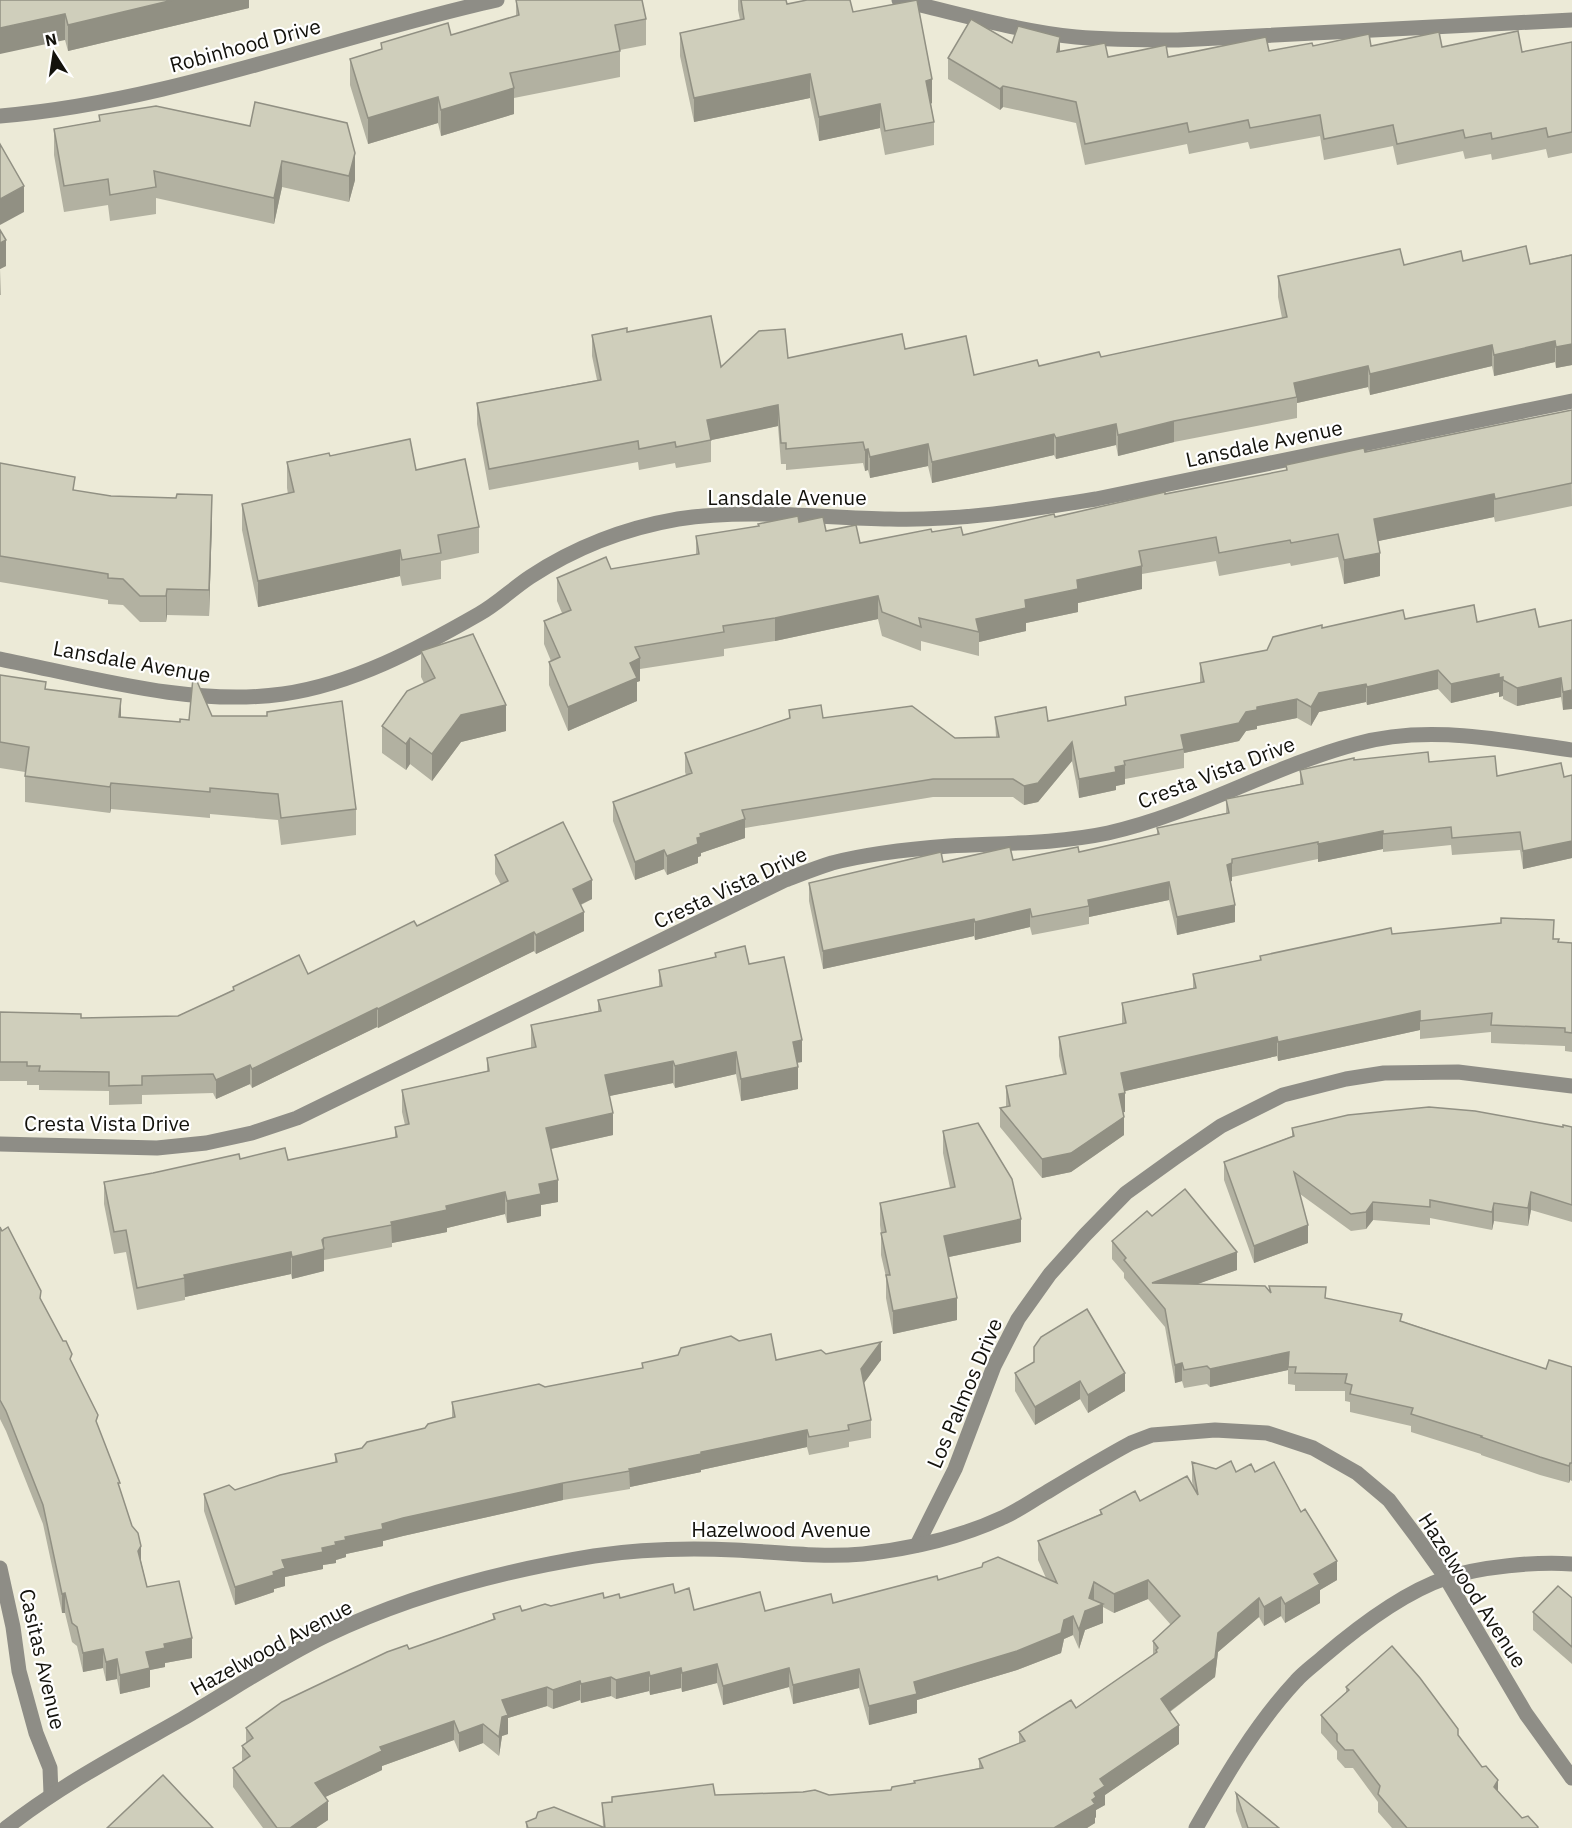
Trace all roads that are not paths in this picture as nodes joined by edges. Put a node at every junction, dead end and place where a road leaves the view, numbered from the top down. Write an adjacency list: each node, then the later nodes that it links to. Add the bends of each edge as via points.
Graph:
1 (497, 0): 4 (street, Robinhood Drive, via 153,91 76,107)
2 (899, 0): 3 (street, via 1023,28 1125,40)
3 (1572, 20)
4 (0, 116)
5 (1572, 401): 6 (street, Lansdale Avenue, via 1024,511 957,518 741,514 679,519 637,529 577,551 531,577 486,610 388,662 335,682 284,694 230,698 175,694)
6 (0, 659)
7 (1572, 750): 9 (street, Cresta Vista Drive, via 1460,734 1410,735 1358,743 1302,761 1165,818 1107,833 1054,841 948,846 833,863 785,880 297,1118 206,1143 157,1148)
8 (1572, 1086): 10 (street, Los Palmos Drive, via 1458,1072 1384,1073 1346,1079 1282,1095 1221,1126 1176,1157 1126,1193 1085,1234 1018,1319 994,1366 955,1469)
9 (0, 1144)
10 (917, 1545): 13 (street, Hazelwood Avenue, via 1005,1516 1122,1448 1152,1435 1215,1431 1267,1434 1312,1448 1357,1473 1389,1500); 15 (street, Hazelwood Avenue, via 861,1554 665,1550 598,1555 460,1585 392,1607 325,1636)
11 (1572, 1564): 13 (street, via 1509,1565)
12 (0, 1568): 15 (street, Casitas Avenue, via 19,1671 50,1768)
13 (1446, 1578): 14 (street, Hazelwood Avenue, via 1526,1714); 17 (street, via 1395,1603 1296,1680 1259,1727)
14 (1572, 1778)
15 (51, 1794): 16 (street, Hazelwood Avenue)
16 (6, 1828)
17 (1196, 1828)

